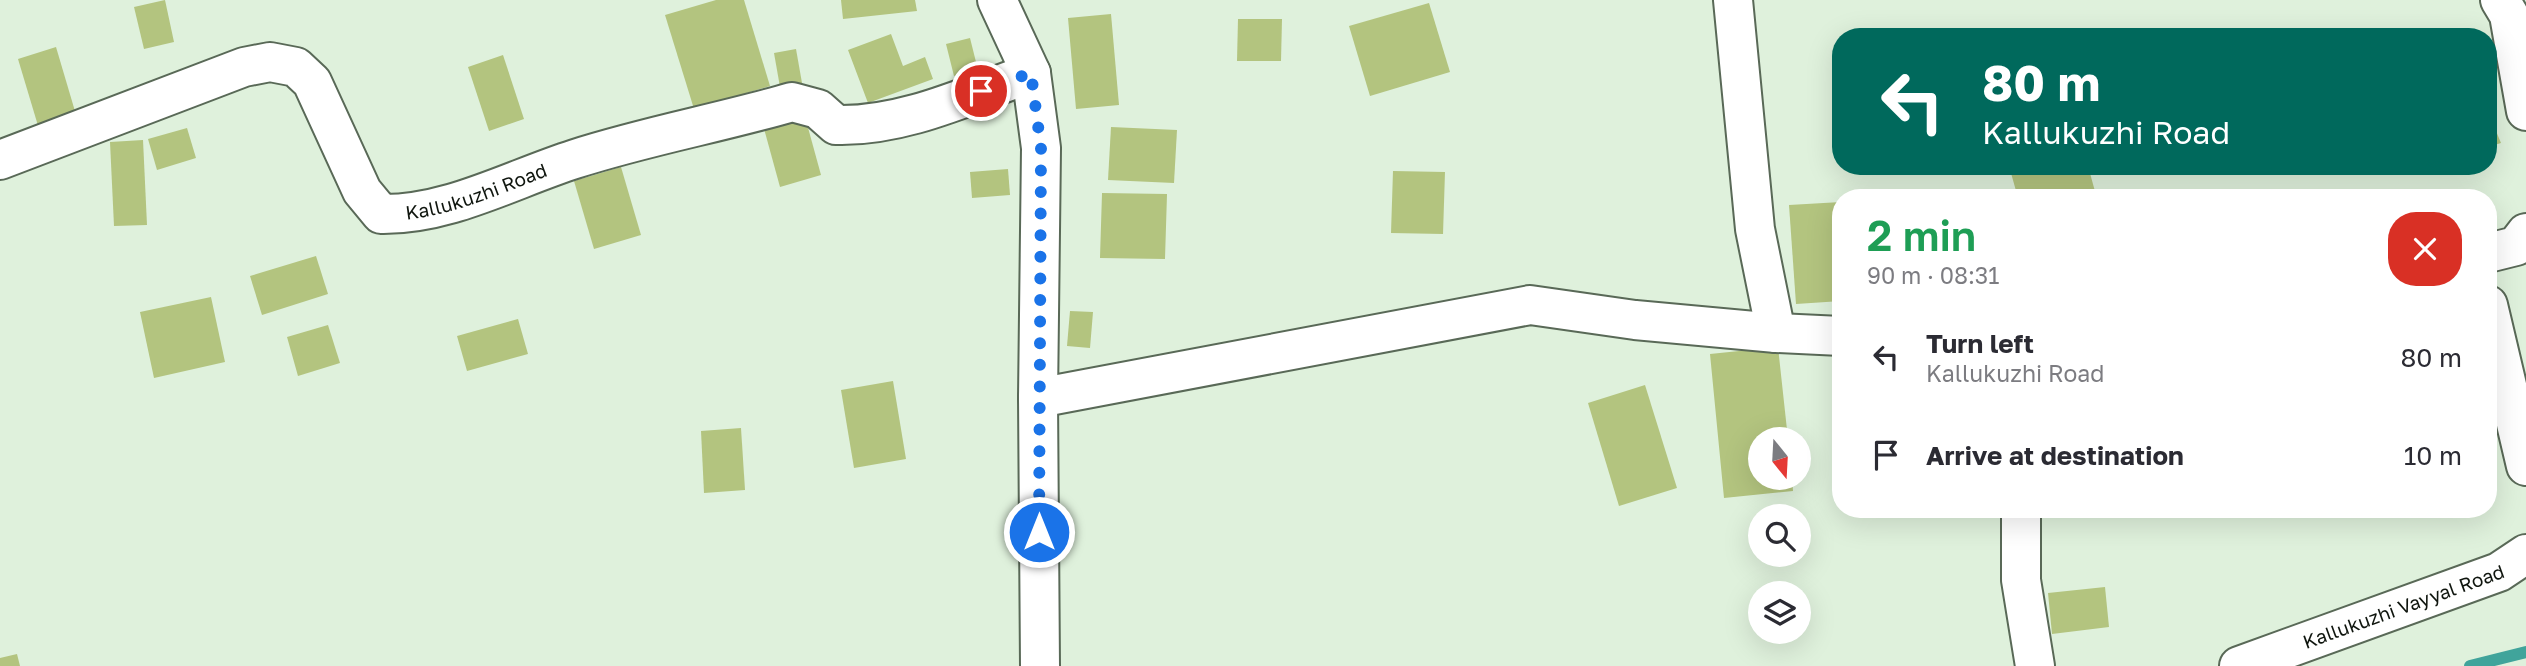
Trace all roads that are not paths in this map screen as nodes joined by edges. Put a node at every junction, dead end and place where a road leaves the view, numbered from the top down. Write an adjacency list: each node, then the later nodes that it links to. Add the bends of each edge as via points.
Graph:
1 (997, 0): 4 (street)
2 (1733, 0): 9 (street, via 1755,229)
3 (2500, 0): 5 (street, via 2508,15)
4 (1031, 73): 6 (street, Kallukuzhi Road, via 866,126 836,125 818,109 792,102 623,144 505,186 399,214 381,214 362,191 312,82 296,67 270,62 244,67); 12 (street, via 1041,148)
5 (2526, 111)
6 (0, 160)
7 (2526, 233): 8 (street, via 2516,246)
8 (2497, 251)
9 (1776, 333): 10 (street); 12 (street, via 1530,305)
10 (1832, 336)
11 (2497, 343): 13 (street)
12 (1038, 398): 16 (street)
13 (2526, 466)
14 (2021, 518): 17 (street, via 2021,580)
15 (2526, 554): 18 (street, Kallukuzhi Vayyal Road, via 2499,572)
16 (1040, 666)
17 (2035, 666)
18 (2239, 666)

